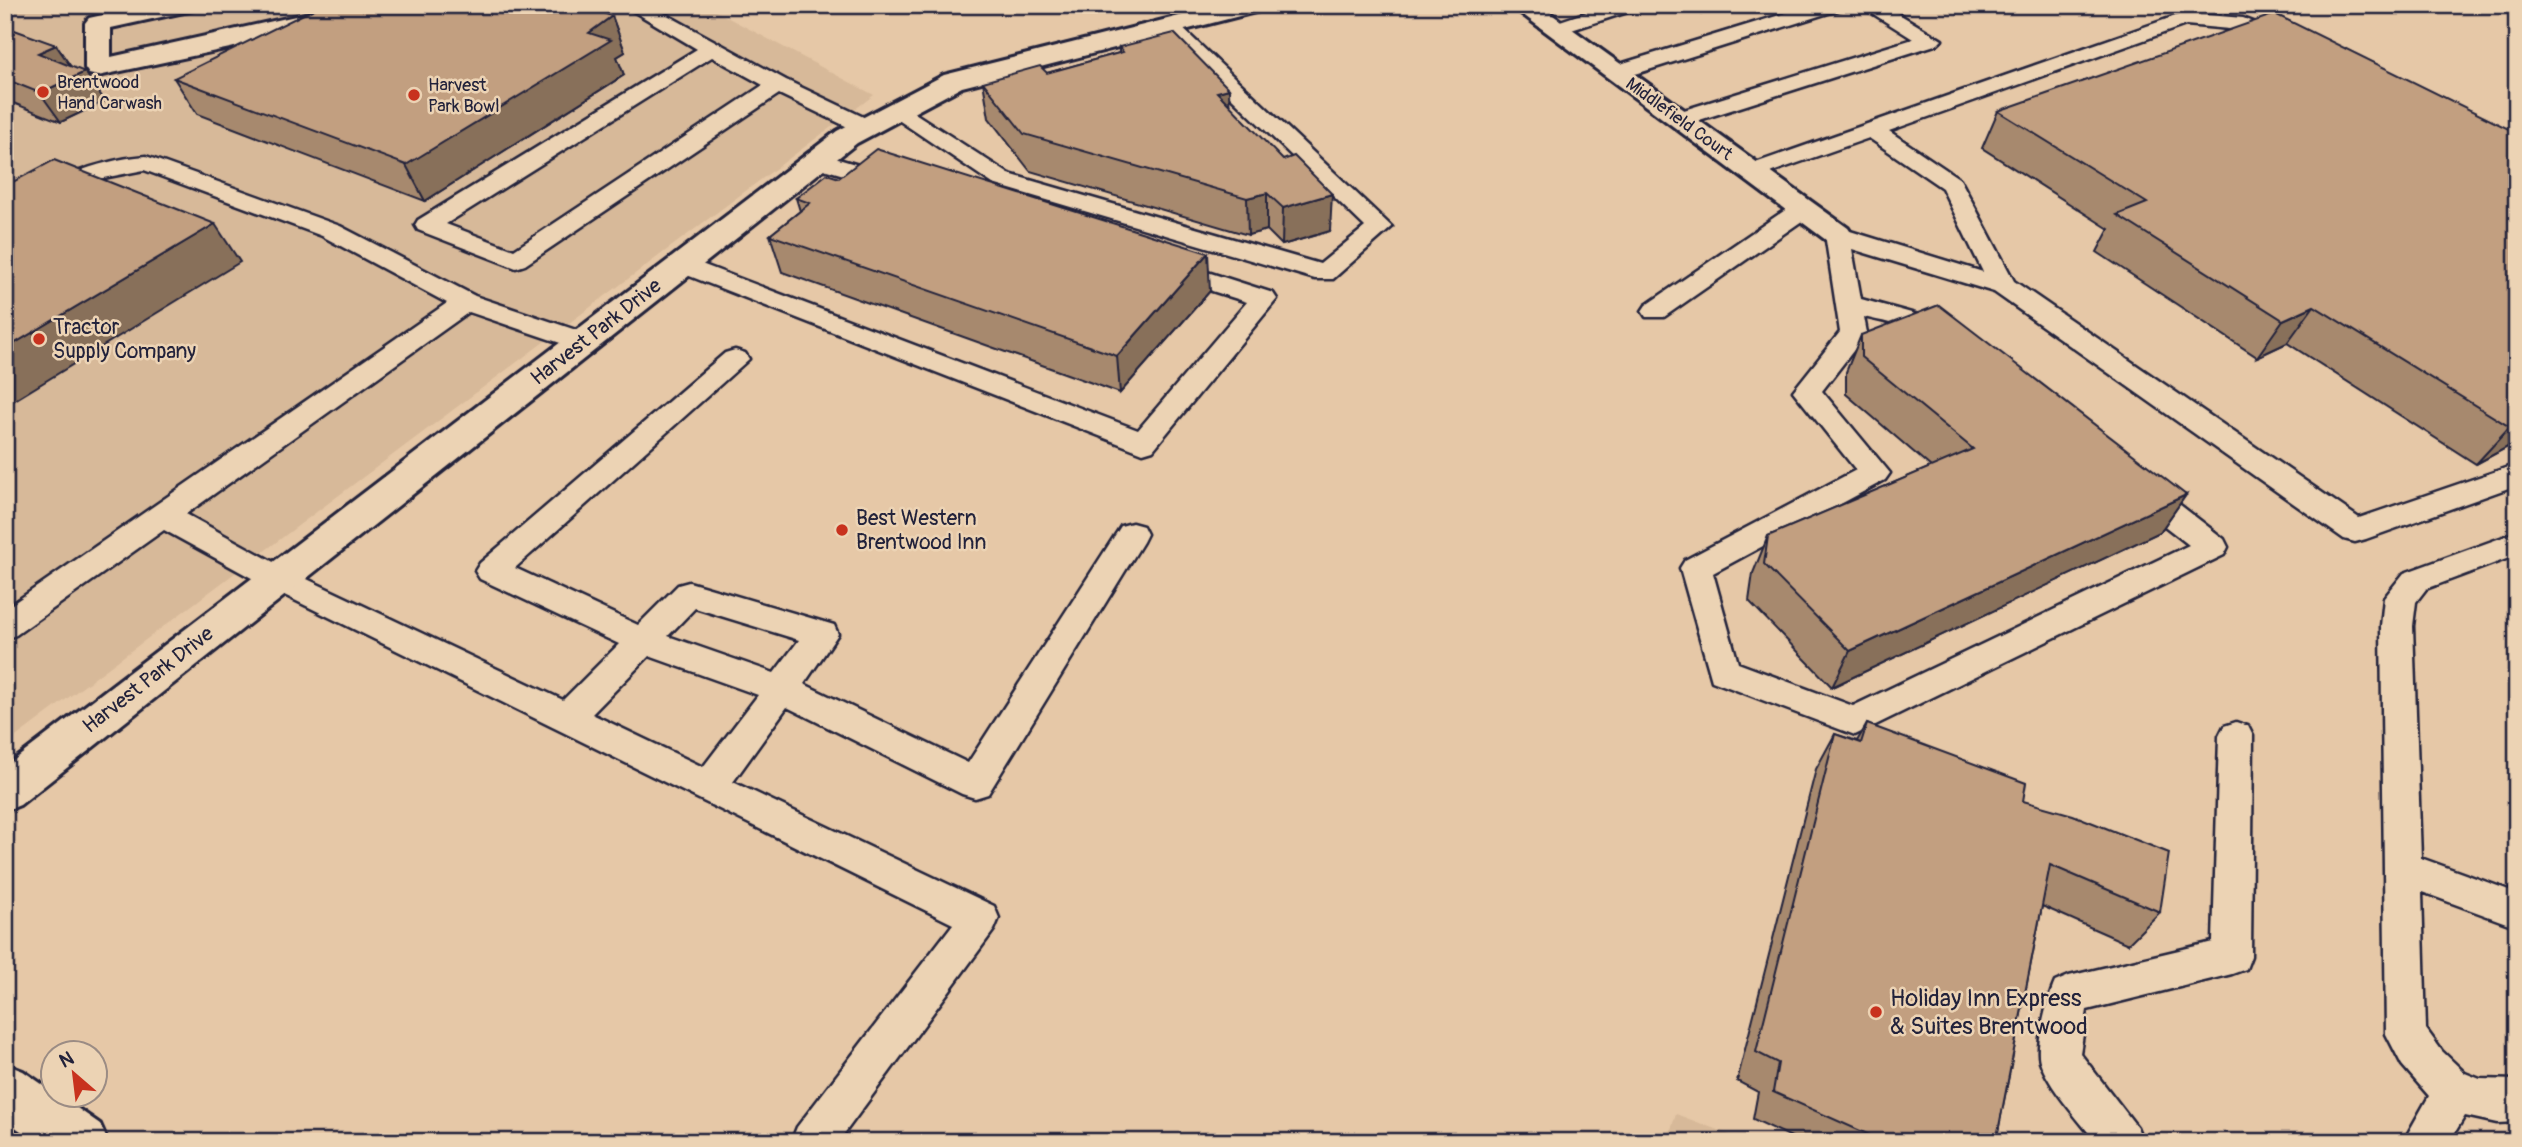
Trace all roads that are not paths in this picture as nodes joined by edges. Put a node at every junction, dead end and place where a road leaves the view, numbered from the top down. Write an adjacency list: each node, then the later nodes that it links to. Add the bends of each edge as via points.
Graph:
1 (184, 5): 2 (street, via 98,23 98,68 328,19)
2 (371, 5)
3 (462, 5): 4 (lane, via 517,21)
4 (595, 5)
5 (633, 5): 14 (lane)
6 (1254, 5): 11 (street, Harvest Park Drive)
7 (1522, 5): 12 (street, Middlefield Court)
8 (1630, 5): 12 (lane)
9 (1834, 5): 15 (lane)
10 (1869, 5): 18 (lane, via 1931,40)
11 (1170, 27): 17 (street, Harvest Park Drive, via 953,81); 17 (lane, via 1380,227 1324,273 1001,179)
12 (1555, 29): 15 (street, Middlefield Court)
13 (2297, 48): 20 (lane, via 2243,24 2184,19)
14 (711, 49): 16 (lane); 16 (lane, via 427,225 516,260)
15 (1615, 73): 18 (street, Middlefield Court)
16 (778, 85): 19 (lane)
17 (896, 111): 19 (street, Harvest Park Drive)
18 (1679, 119): 22 (street, Middlefield Court)
19 (866, 127): 21 (street, Harvest Park Drive)
20 (1870, 129): 22 (lane); 29 (lane, via 1952,184)
21 (818, 159): 23 (lane); 28 (street, Harvest Park Drive)
22 (1752, 172): 24 (street, Middlefield Court)
23 (910, 188)
24 (1803, 209): 26 (street, Middlefield Court); 32 (lane)
25 (5, 217): 30 (lane, via 90,170 146,163 331,231)
26 (1837, 235): 29 (lane); 31 (lane)
27 (1146, 262): 28 (lane, via 1264,299 1143,443)
28 (683, 265): 33 (street, Harvest Park Drive)
29 (2003, 286): 37 (lane, via 2355,531)
30 (466, 302): 33 (lane); 38 (lane)
31 (1849, 303): 34 (lane, via 1924,325); 36 (lane, via 1854,333 1807,391 1875,473 1696,568 1724,672 1855,721 2213,547)
32 (1655, 312)
33 (583, 342): 41 (street, Harvest Park Drive)
34 (1967, 358)
35 (735, 359): 43 (lane, via 491,571)
36 (2117, 473)
37 (2517, 474)
38 (163, 515): 41 (lane); 42 (lane)
39 (1132, 534): 44 (lane, via 975,783)
40 (2517, 543): 49 (lane, via 2415,581 2400,598)
41 (279, 579): 45 (lane); 48 (street, Harvest Park Drive)
42 (5, 626)
43 (643, 641): 44 (lane); 44 (lane, via 689,594 822,634); 45 (lane)
44 (781, 689): 47 (lane)
45 (567, 718): 47 (lane)
46 (2236, 736): 56 (lane, via 2232,956 2069,995 2059,1058)
47 (709, 787): 55 (lane, via 980,918)
48 (5, 792)
49 (2403, 868): 50 (lane); 52 (lane, via 2406,1034 2423,1063)
50 (2517, 910)
51 (5, 1089): 54 (street)
52 (2456, 1092): 53 (lane, via 2484,1103); 57 (lane)
53 (2517, 1101)
54 (82, 1142)
55 (812, 1142)
56 (2122, 1142)
57 (2424, 1142)

